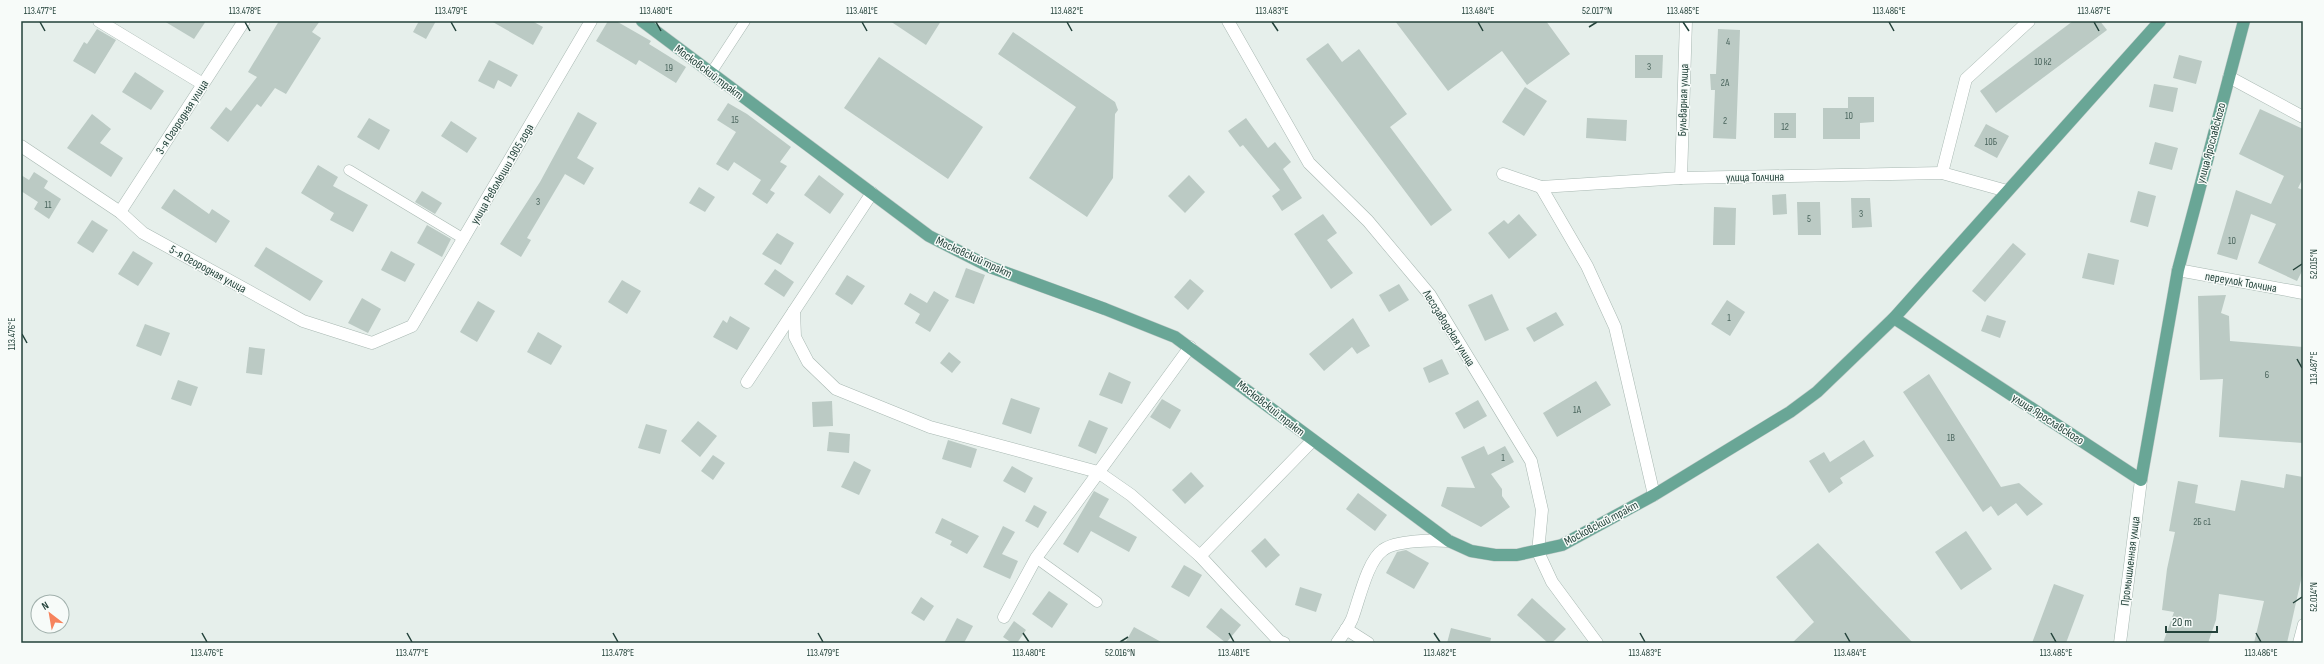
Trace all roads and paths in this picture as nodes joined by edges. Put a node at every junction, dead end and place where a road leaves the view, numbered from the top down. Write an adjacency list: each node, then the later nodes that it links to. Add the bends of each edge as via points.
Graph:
1 (99, 21): 13 (street)
2 (244, 21): 13 (street, 3-я Огородная улица)
3 (591, 21): 24 (street, улица Революции 1905 года)
4 (642, 21): 11 (main road, Московский тракт)
5 (746, 21): 11 (lane)
6 (1228, 21): 37 (street, Лесозаводская улица, via 1309,163 1368,221 1430,295 1531,461 1542,510)
7 (1686, 21): 19 (street, Бульварная улица)
8 (2028, 21): 17 (street, via 1966,79)
9 (2160, 21): 21 (main road)
10 (2244, 21): 12 (main road, улица Ярославского)
11 (711, 73): 22 (main road, Московский тракт)
12 (2229, 77): 14 (street); 25 (main road, улица Ярославского)
13 (203, 84): 23 (street, 3-я Огородная улица)
14 (2303, 117)
15 (21, 146): 23 (street, 5-я Огородная улица)
16 (349, 170): 24 (lane)
17 (1942, 173): 19 (street, улица Толчина); 21 (street, улица Толчина)
18 (1503, 174): 20 (street, улица Толчина)
19 (1681, 178): 20 (street, улица Толчина)
20 (1542, 187): 35 (street, via 1587,266 1615,327)
21 (2007, 191): 28 (main road)
22 (872, 194): 27 (street); 30 (main road, Московский тракт, via 929,236 990,267 1105,309 1175,338)
23 (120, 212): 29 (street, 5-я Огородная улица, via 143,233 303,321 372,343)
24 (464, 239): 29 (street, улица Революции 1905 года)
25 (2178, 270): 26 (street, переулок Толчина); 34 (main road, улица Ярославского)
26 (2303, 293)
27 (794, 311): 31 (street); 33 (street, via 794,338 808,362 836,389 930,428)
28 (1894, 318): 34 (main road, улица Ярославского); 35 (main road, Московский тракт, via 1817,392)
29 (412, 326)
30 (1190, 347): 32 (main road, Московский тракт, via 1279,413); 33 (street)
31 (747, 382)
32 (1312, 441): 36 (main road, Московский тракт); 38 (street)
33 (1098, 472): 38 (street, via 1131,495); 39 (street)
34 (2141, 480): 48 (street, Промышленная улица)
35 (1654, 495): 37 (main road, Московский тракт, via 1562,545)
36 (1449, 542): 37 (main road, Московский тракт, via 1471,551 1495,555); 43 (street, via 1437,540 1396,544 1382,550 1366,576)
37 (1538, 552): 47 (street, via 1552,582)
38 (1200, 556): 44 (street, via 1279,641)
39 (1036, 558): 40 (lane); 41 (street)
40 (1097, 602)
41 (1004, 617)
42 (2303, 624): 49 (lane)
43 (1346, 629): 45 (street); 46 (street)
44 (1284, 643)
45 (1337, 643)
46 (1368, 643)
47 (1597, 643)
48 (2120, 643)
49 (2298, 643)

